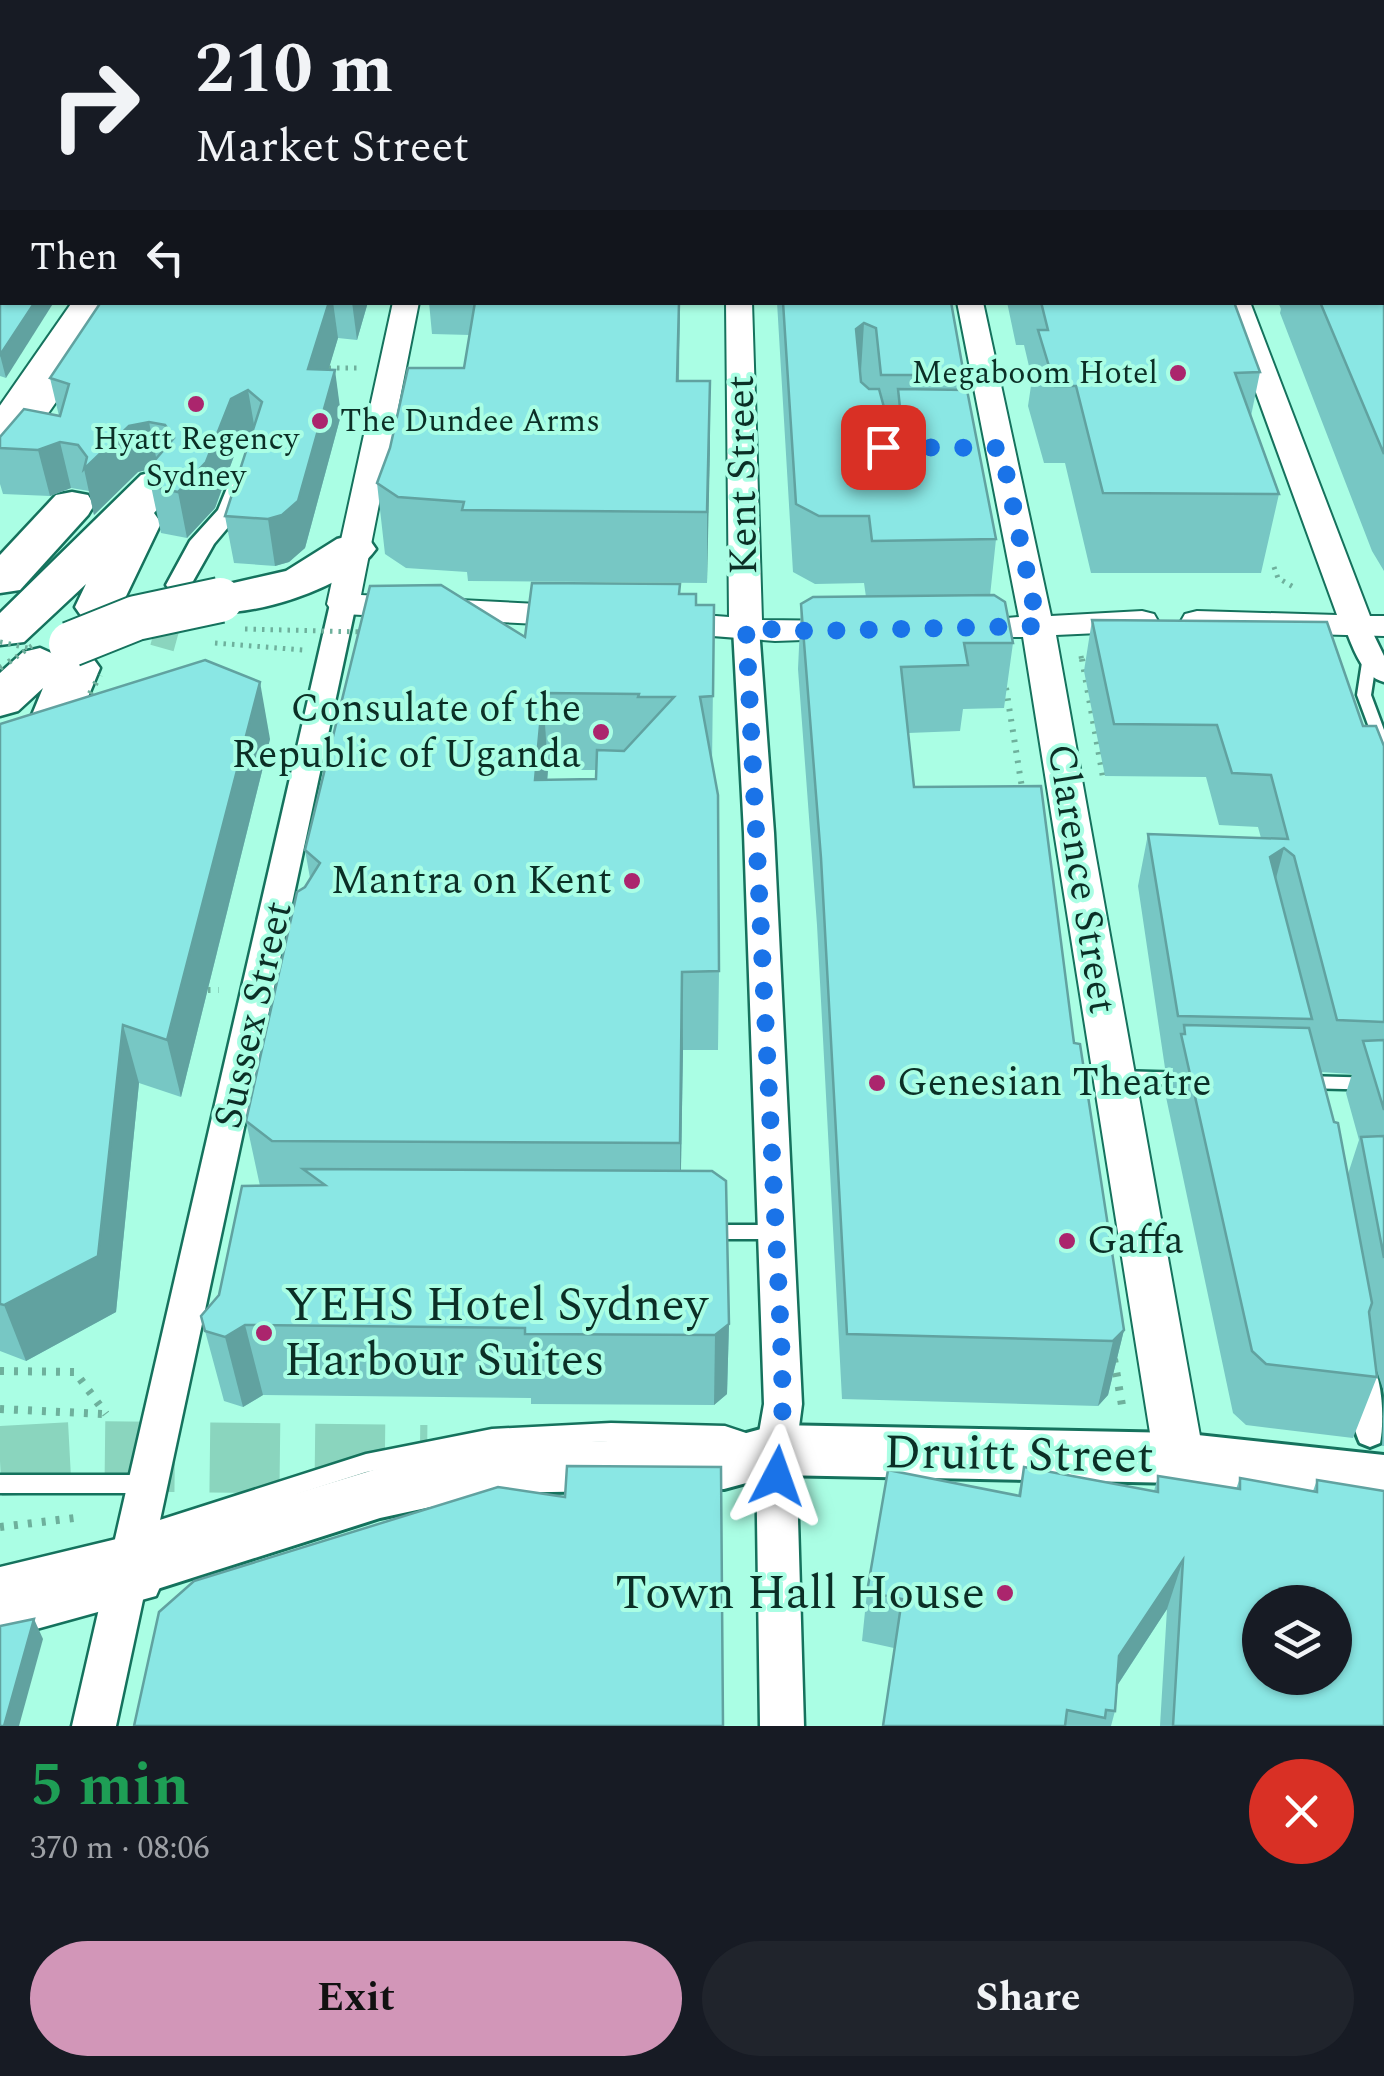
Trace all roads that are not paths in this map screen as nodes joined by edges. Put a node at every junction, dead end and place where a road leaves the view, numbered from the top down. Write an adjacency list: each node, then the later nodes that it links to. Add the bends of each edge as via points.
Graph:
1 (97, 305): 6 (highway, bridge)
2 (405, 305): 9 (street, Sussex Street)
3 (739, 305): 15 (street, Kent Street)
4 (971, 305): 14 (street, Clarence Street, via 995,448)
5 (1237, 305): 18 (street)
6 (0, 444)
7 (248, 462): 12 (street, via 229,512 203,541)
8 (55, 500): 10 (highway)
9 (353, 550): 11 (street, via 364,578); 12 (highway, via 302,581); 13 (street, Sussex Street)
10 (2, 558)
11 (454, 608): 13 (street); 15 (street)
12 (214, 614): 13 (highway); 19 (highway, bridge, via 136,618)
13 (355, 618): 35 (street, Sussex Street)
14 (1038, 626): 17 (street); 18 (street, via 1108,621); 23 (street, Clarence Street)
15 (746, 628): 16 (street); 29 (street, Kent Street)
16 (884, 630)
17 (922, 630)
18 (1374, 645): 21 (lane, via 1364,695)
19 (67, 664): 19 (highway, via 49,595 157,484); 20 (highway)
20 (0, 700)
21 (1384, 748)
22 (1306, 1063): 27 (lane)
23 (1114, 1077): 24 (lane); 33 (street, Clarence Street)
24 (1214, 1080)
25 (1291, 1082): 27 (lane)
26 (1384, 1084): 27 (lane)
27 (1312, 1092)
28 (696, 1232): 29 (lane)
29 (777, 1232): 31 (street, Kent Street, via 783,1404)
30 (1363, 1367): 32 (street)
31 (776, 1450): 33 (main road, Druitt Street); 36 (main road, Druitt Street, via 724,1464 476,1472); 39 (street, Kent Street)
32 (1377, 1457): 33 (main road, Druitt Street, via 1257,1464)
33 (1179, 1458)
34 (0, 1484): 35 (lane)
35 (149, 1484): 36 (street, Sussex Street)
36 (117, 1541): 37 (highway); 38 (street, Sussex Street)
37 (0, 1603)
38 (94, 1726)
39 (782, 1726)

